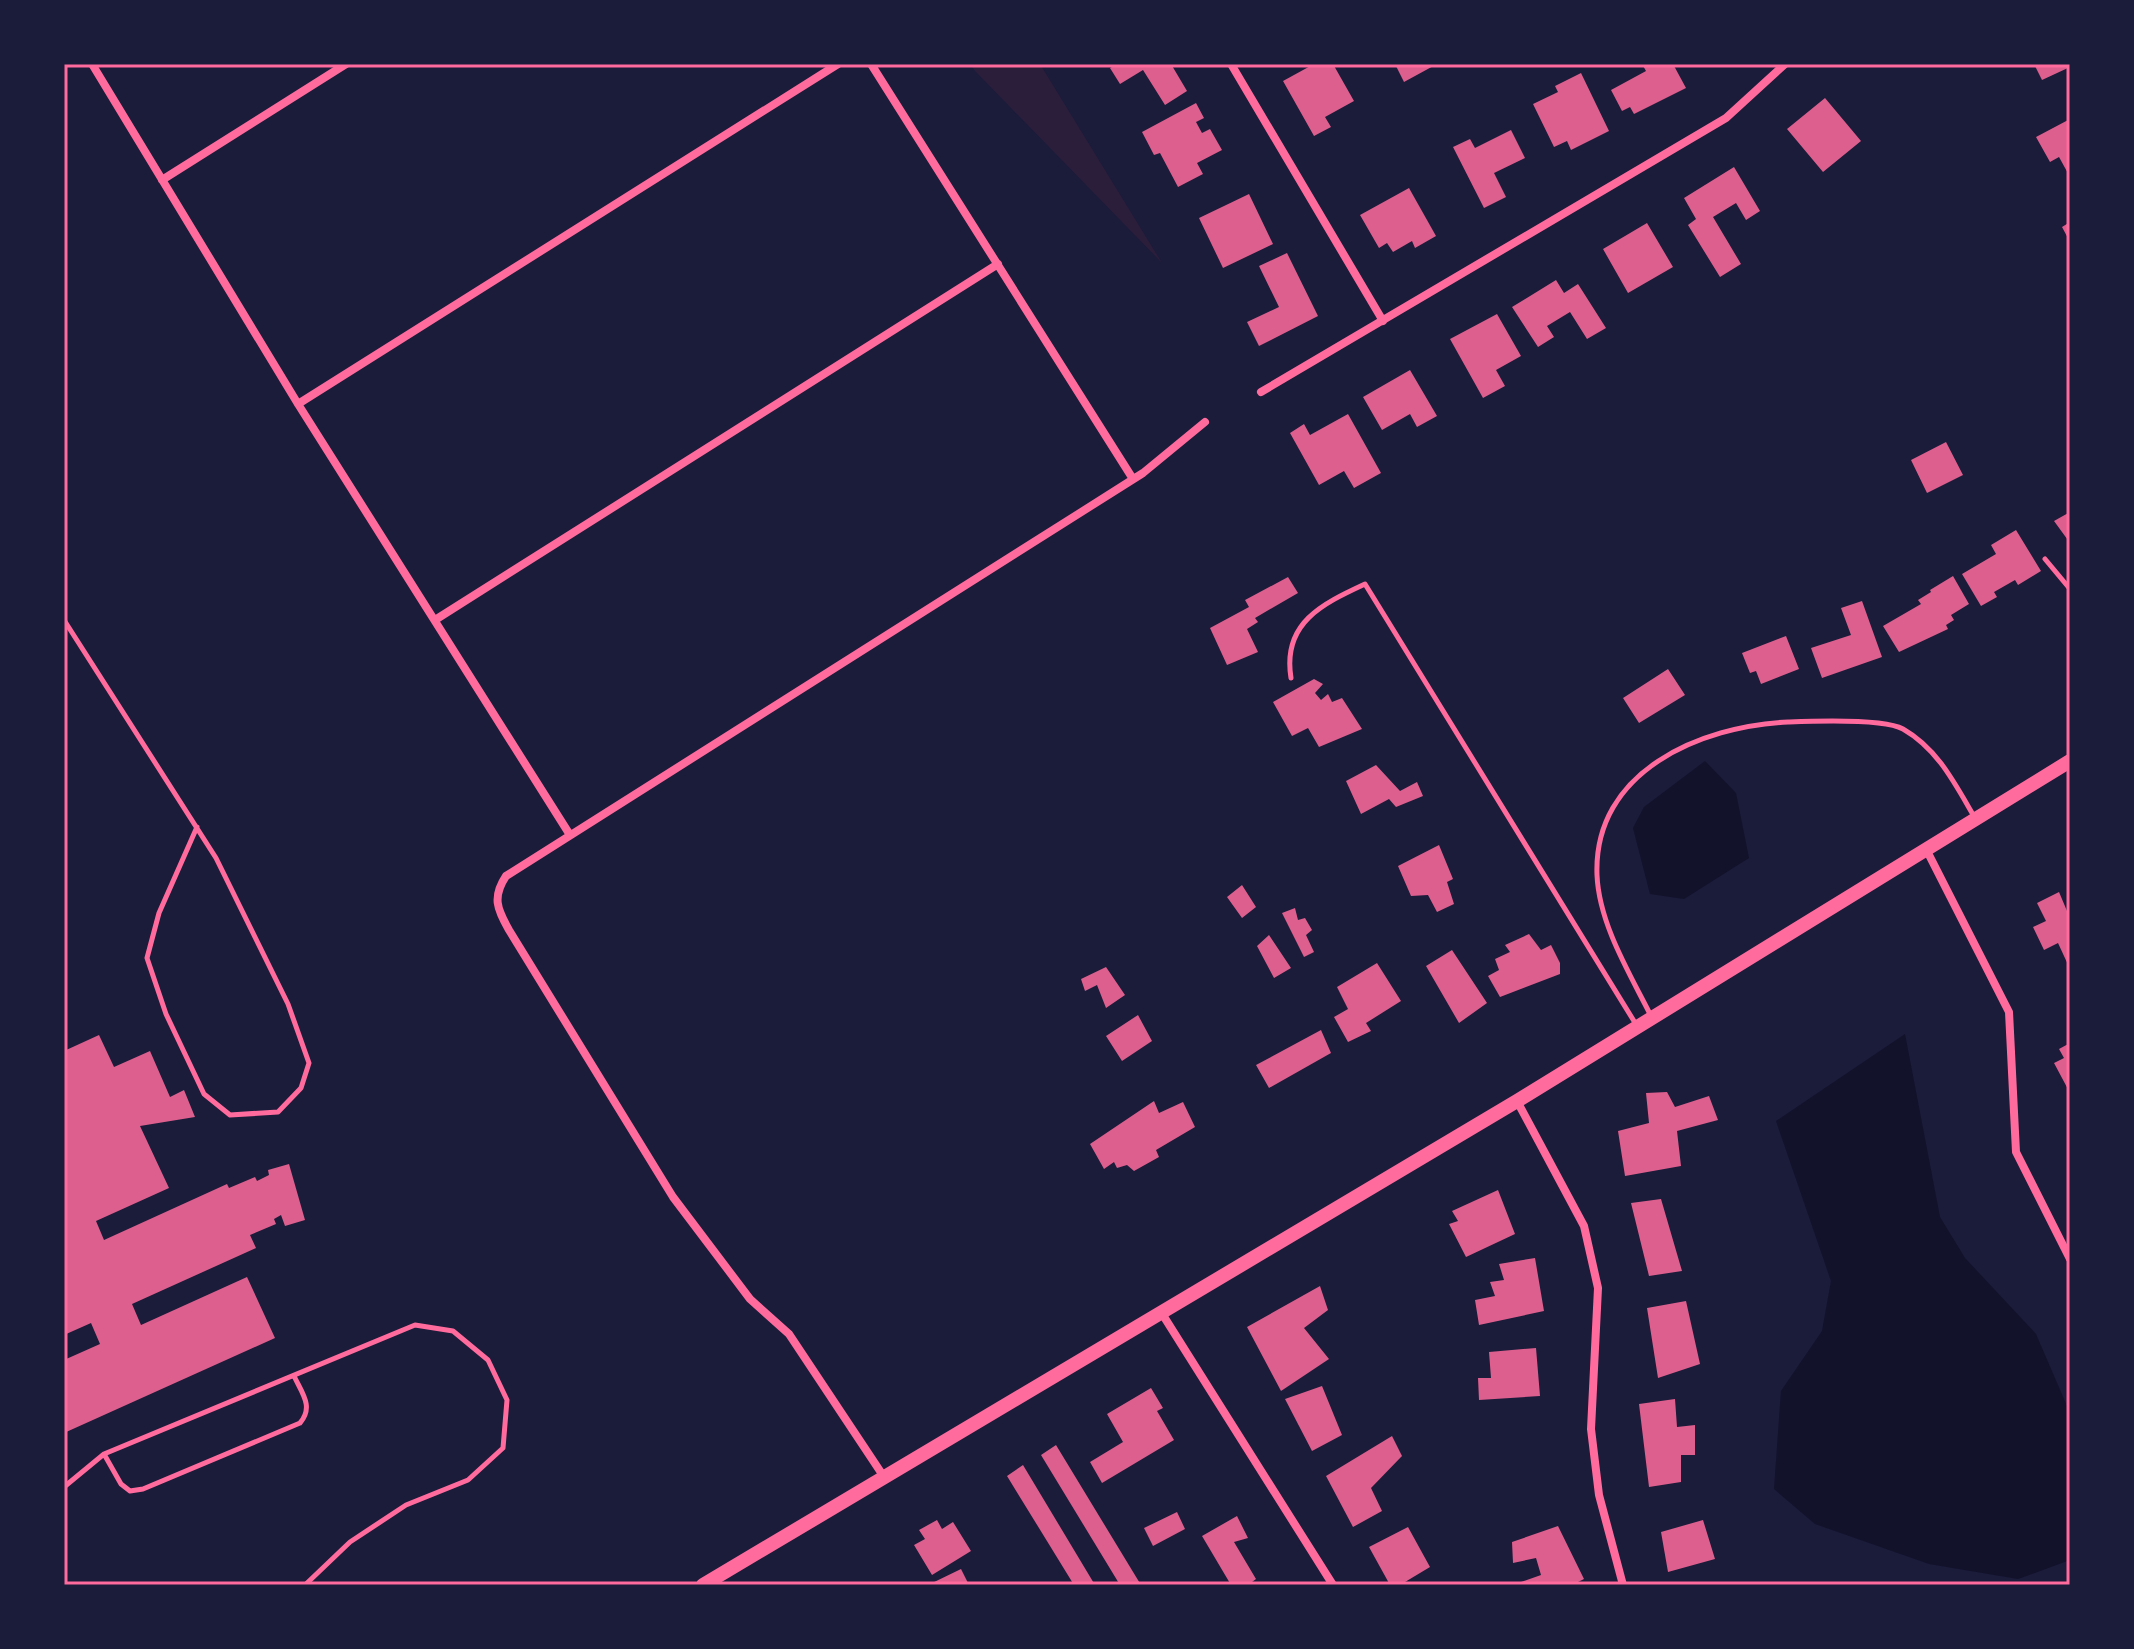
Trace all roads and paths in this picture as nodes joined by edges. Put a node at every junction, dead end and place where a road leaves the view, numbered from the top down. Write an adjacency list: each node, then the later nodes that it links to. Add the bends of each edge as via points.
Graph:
1 (92, 64): 7 (street)
2 (346, 64): 7 (street)
3 (838, 64): 11 (street)
4 (871, 64): 8 (street)
5 (1231, 64): 9 (street)
6 (1785, 64): 9 (street, via 1726,118)
7 (162, 180): 11 (street)
8 (998, 264): 13 (street); 17 (street)
9 (1383, 321): 10 (street)
10 (1261, 392)
11 (298, 404): 17 (street)
12 (1205, 422): 13 (street)
13 (1133, 479): 22 (street)
14 (2045, 559): 15 (lane)
15 (2070, 589)
16 (64, 620): 21 (lane)
17 (435, 620): 22 (street)
18 (1291, 678): 25 (lane, via 1287,657 1308,616 1365,584)
19 (2070, 761): 20 (main road)
20 (1975, 819): 23 (main road); 24 (lane, via 1933,752 1901,727 1816,720 1747,724 1706,735 1649,765 1620,799 1600,838 1597,876 1603,911)
21 (197, 827): 21 (lane, via 288,1004 309,1063 301,1088 278,1112 230,1115 204,1094 166,1014 147,958 159,913)
22 (570, 835): 31 (street, via 506,876 496,891 496,908 673,1197 750,1299 789,1334)
23 (1926, 849): 24 (main road); 27 (street, via 2009,1012 2016,1152)
24 (1652, 1018): 25 (main road)
25 (1638, 1027): 26 (main road)
26 (1517, 1101): 28 (main road); 36 (street, via 1584,1226 1598,1288 1591,1429 1599,1495)
27 (2070, 1259)
28 (1161, 1312): 31 (main road); 35 (street)
29 (294, 1376): 30 (lane); 30 (lane, via 308,1404 300,1423 143,1489 130,1491 121,1484); 33 (lane, via 415,1325 453,1331 488,1360 507,1400 503,1448 468,1480 406,1505 350,1542)
30 (104, 1454): 32 (lane)
31 (884, 1477): 34 (main road)
32 (64, 1487)
33 (305, 1585)
34 (703, 1585)
35 (1333, 1585)
36 (1623, 1585)

